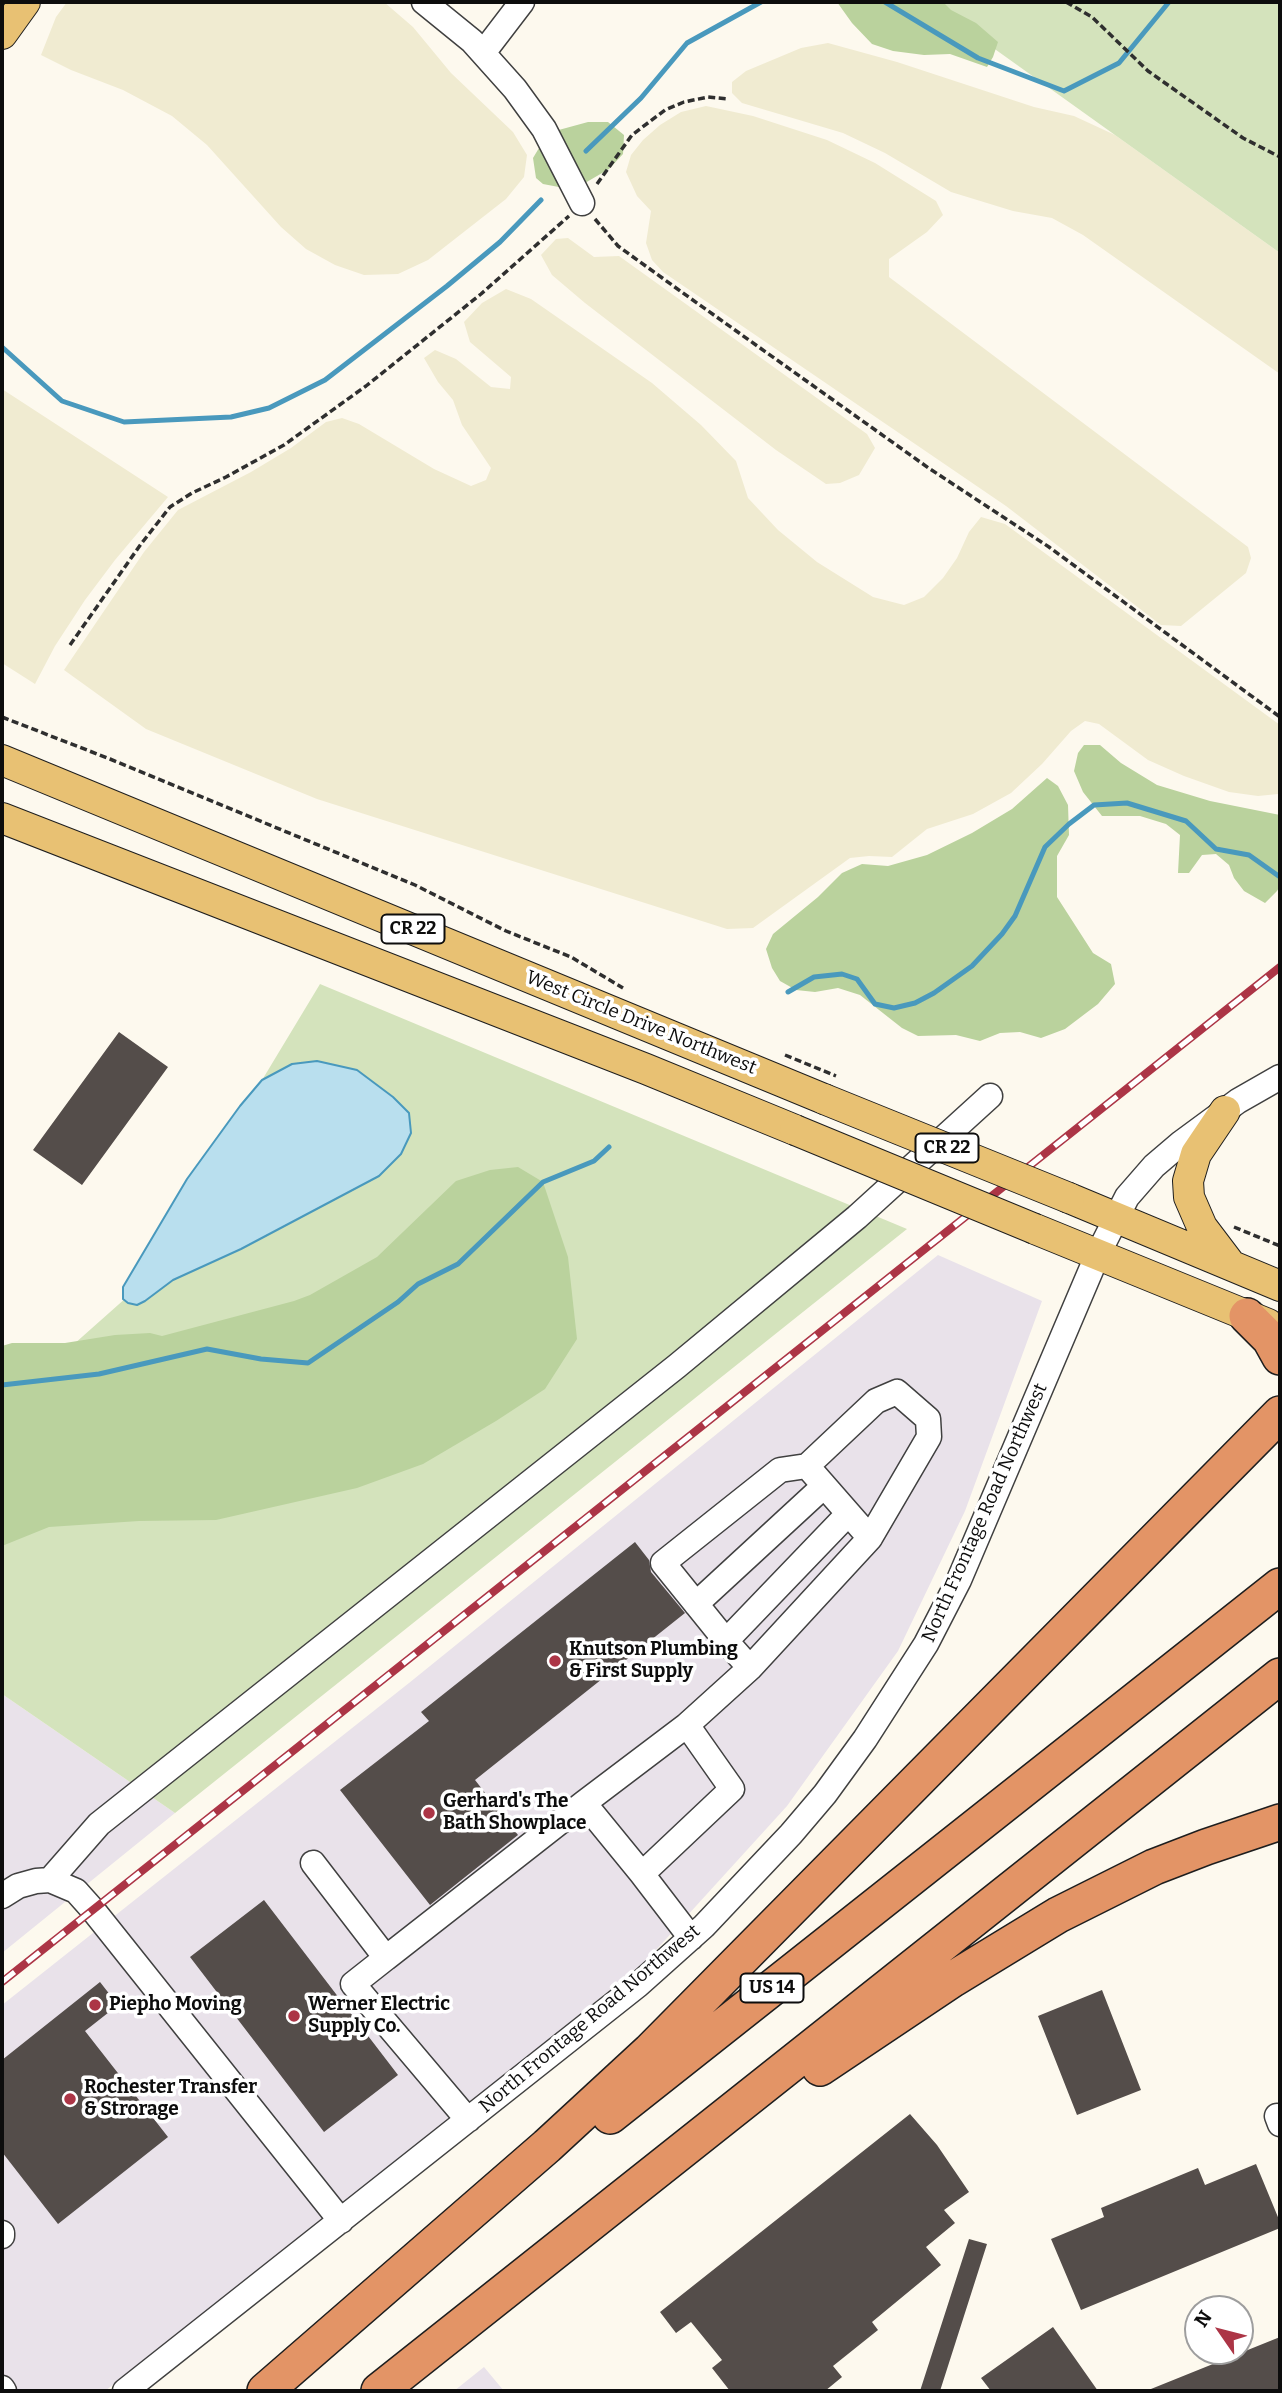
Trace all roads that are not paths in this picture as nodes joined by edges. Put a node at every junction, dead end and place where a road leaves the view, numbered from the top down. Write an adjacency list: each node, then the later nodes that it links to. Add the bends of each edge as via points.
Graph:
1 (25, 2): 4 (main road)
2 (425, 2): 5 (street)
3 (522, 2): 5 (street)
4 (2, 34)
5 (483, 54): 6 (street, via 544,129)
6 (582, 203)
7 (2, 760): 12 (main road, West Circle Drive Northwest / CR 22, bridge, via 834,1089)
8 (2, 818): 13 (main road, CR 22, bridge, via 646,1069)
9 (1280, 1077): 11 (street, North Frontage Road Northwest)
10 (990, 1097): 34 (street, via 857,1217 677,1366 99,1824)
11 (1225, 1111): 12 (street, North Frontage Road Northwest, via 1154,1166); 14 (main road, via 1196,1154 1188,1181 1189,1197 1202,1227)
12 (1115, 1218): 13 (street, North Frontage Road Northwest); 14 (main road, West Circle Drive Northwest / CR 22)
13 (1097, 1256): 16 (main road); 36 (street, North Frontage Road Northwest, via 959,1580 909,1674 825,1794)
14 (1233, 1267): 15 (main road, West Circle Drive Northwest / CR 22)
15 (1280, 1286)
16 (1247, 1316): 17 (main road); 18 (highway)
17 (1280, 1329)
18 (1280, 1357)
19 (1276, 1414): 42 (highway, via 641,2060)
20 (807, 1466): 21 (street); 23 (street, via 876,1401 897,1392 928,1419 929,1437); 25 (street, via 780,1470 663,1563)
21 (824, 1486): 22 (street); 25 (street)
22 (848, 1514): 23 (street); 26 (street)
23 (870, 1538): 27 (street)
24 (1280, 1586): 42 (highway, US 14)
25 (696, 1604): 26 (street)
26 (726, 1641): 27 (street)
27 (750, 1668): 29 (street)
28 (1280, 1676): 39 (highway)
29 (687, 1725): 30 (street); 33 (street, via 732,1789)
30 (584, 1803): 33 (street); 37 (street)
31 (1280, 1822): 39 (highway, via 1154,1867 1021,1936)
32 (313, 1863): 37 (street)
33 (642, 1874): 36 (street)
34 (50, 1880): 35 (street, via 18,1886); 40 (street, via 76,1891 93,1910)
35 (2, 1896)
36 (691, 1938): 38 (street, North Frontage Road Northwest)
37 (386, 1958): 38 (street, via 354,1984)
38 (468, 2120): 40 (street, North Frontage Road Northwest)
39 (597, 2219): 43 (highway)
40 (341, 2221): 41 (street, North Frontage Road Northwest)
41 (125, 2391)
42 (265, 2391)
43 (379, 2391)

